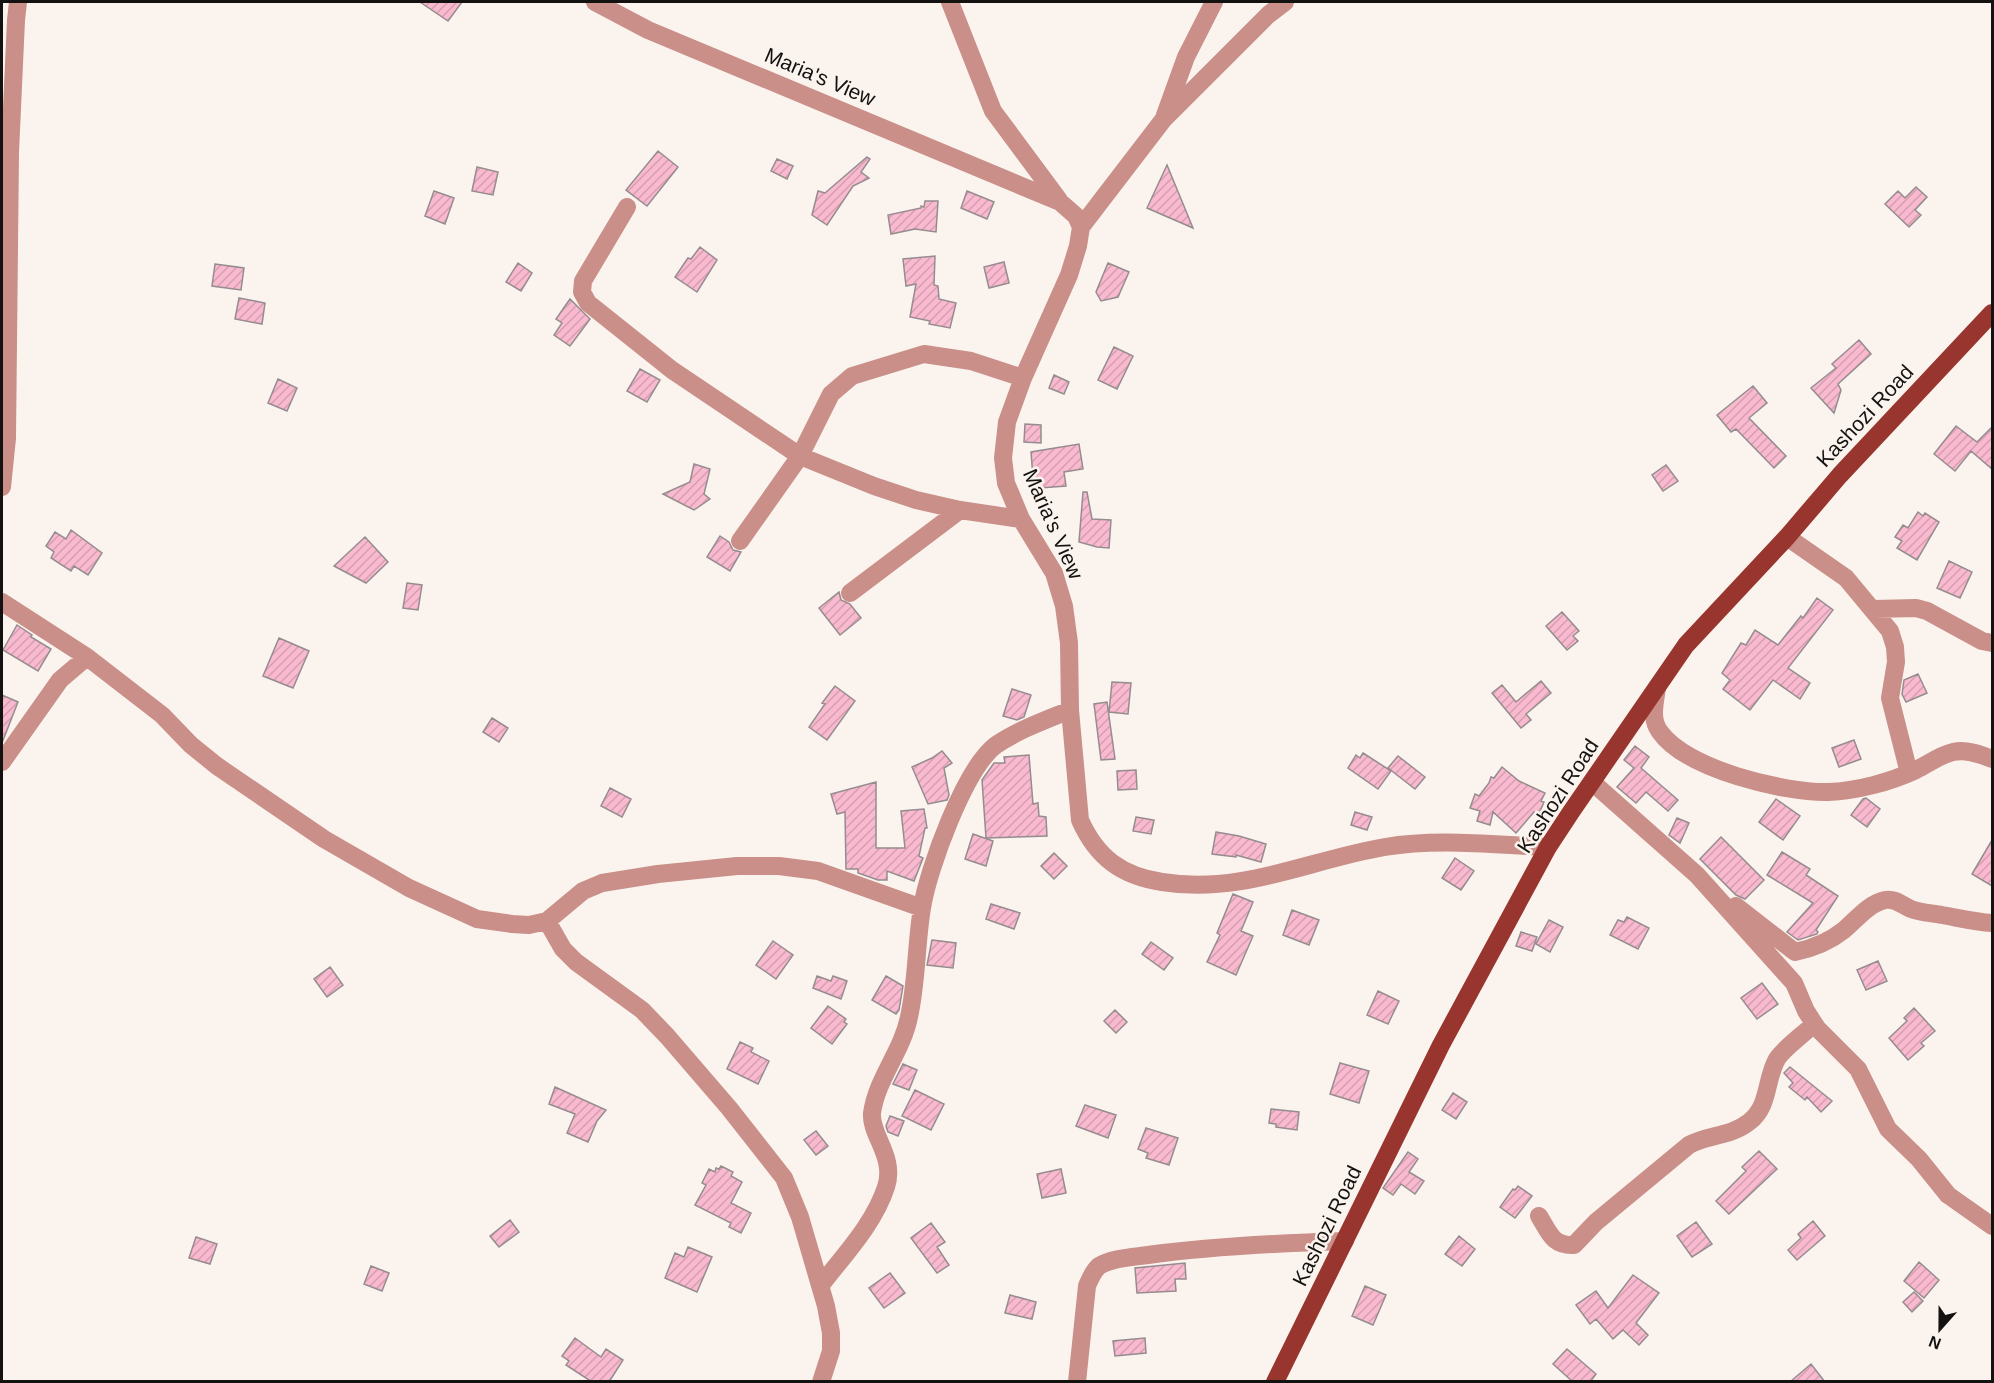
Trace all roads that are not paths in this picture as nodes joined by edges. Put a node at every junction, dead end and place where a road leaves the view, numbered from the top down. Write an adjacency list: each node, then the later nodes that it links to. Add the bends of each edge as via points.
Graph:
1 (18, 2): 13 (street, via 10,163 7,438)
2 (595, 2): 7 (street, Maria's View, via 658,34)
3 (950, 2): 7 (street, via 993,111)
4 (1214, 2): 6 (street, via 1186,57)
5 (1285, 2): 6 (street)
6 (1163, 120): 9 (street)
7 (1060, 202): 9 (street, Maria's View, via 1076,216)
8 (627, 207): 12 (street, via 583,281 582,292 588,303 672,370)
9 (1081, 227): 11 (street, Maria's View, via 1069,275)
10 (1992, 313): 16 (main road, Kashozi Road)
11 (1023, 378): 12 (street, via 971,361 924,354 852,376 831,394); 15 (street, Maria's View, via 1006,422 1003,458 1006,483)
12 (800, 456): 14 (street, via 884,490); 17 (street)
13 (2, 487)
14 (960, 510): 15 (street); 18 (street)
15 (1021, 519): 24 (street, Maria's View, via 1054,573 1064,606 1070,643)
16 (1787, 537): 20 (street, via 1846,578); 23 (main road, Kashozi Road, via 1686,645)
17 (740, 541)
18 (850, 593)
19 (2, 602): 22 (street)
20 (1874, 609): 21 (street, via 1916,608); 27 (street, via 1890,631 1895,647 1890,698)
21 (1992, 643)
22 (87, 657): 26 (street, via 60,680); 32 (street, via 217,766 324,839 409,888 477,919 529,925)
23 (1657, 688): 27 (street, via 1653,715 1660,733 1681,751 1735,775 1828,792); 28 (main road, Kashozi Road)
24 (1070, 710): 29 (street, Maria's View, via 1080,820 1086,834 1113,866 1147,880 1182,886 1220,885 1410,844); 31 (street, via 996,745 981,760 953,815)
25 (1992, 759): 27 (street, via 1954,751)
26 (2, 762)
27 (1909, 773)
28 (1592, 782): 29 (main road, Kashozi Road); 30 (street)
29 (1548, 847): 37 (main road, Kashozi Road, via 1441,1045)
30 (1697, 875): 33 (street, via 1795,952 1830,940 1862,913 1886,900 1930,914); 34 (street, via 1794,983)
31 (922, 908): 32 (street, via 818,871 737,866 602,883 583,891); 38 (street, via 909,1018 900,1049 874,1101 872,1118 885,1153 887,1185 862,1232)
32 (547, 921): 38 (street, via 576,962 642,1010 667,1036 761,1147 784,1178)
33 (1992, 923)
34 (1814, 1024): 35 (street, via 1779,1057 1763,1104 1751,1121 1731,1133 1689,1145 1574,1245 1561,1245 1554,1240); 36 (street, via 1857,1070 1888,1129 1948,1195)
35 (1539, 1216)
36 (1992, 1226)
37 (1345, 1241): 40 (street, via 1261,1243 1179,1251 1099,1267 1087,1286); 41 (main road, Kashozi Road)
38 (821, 1285): 39 (street, via 831,1333 831,1350)
39 (821, 1382)
40 (1077, 1382)
41 (1275, 1382)

